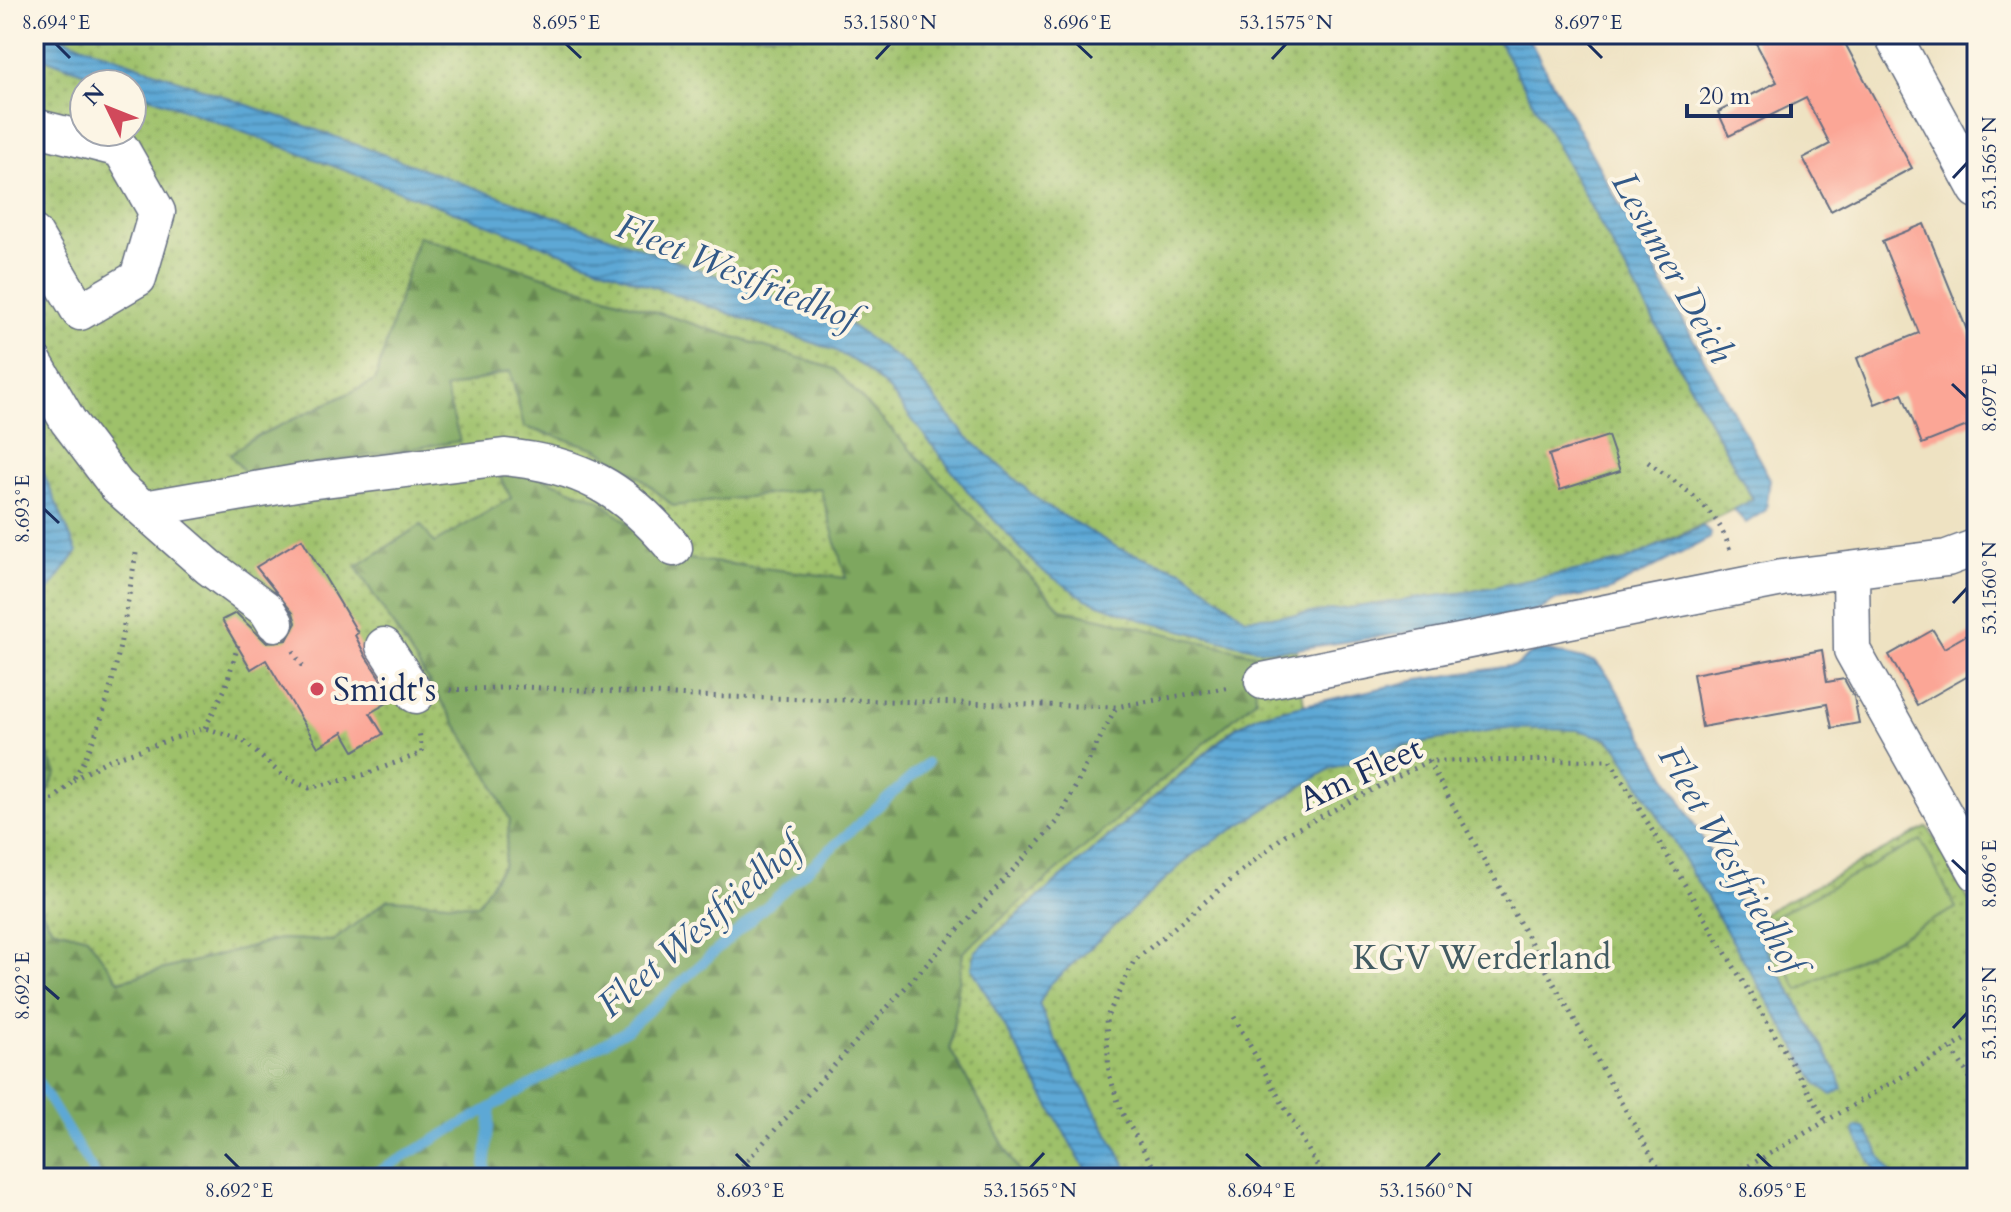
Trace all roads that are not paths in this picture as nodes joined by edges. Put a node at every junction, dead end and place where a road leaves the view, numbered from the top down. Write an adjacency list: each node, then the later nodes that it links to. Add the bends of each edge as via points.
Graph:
1 (1892, 34): 3 (street)
2 (34, 127): 4 (street, via 121,149 157,212 138,278 80,312)
3 (1977, 190)
4 (34, 234)
5 (34, 362): 6 (street, via 92,455)
6 (144, 509): 8 (street, via 323,479 504,457 535,460 598,480 649,518); 10 (street, via 267,610)
7 (1977, 547): 9 (street, via 1947,558)
8 (674, 548)
9 (1851, 570): 12 (street, via 1738,587); 14 (street, via 1852,650)
10 (275, 623)
11 (384, 646): 13 (street)
12 (1263, 681)
13 (416, 695)
14 (1977, 873)

